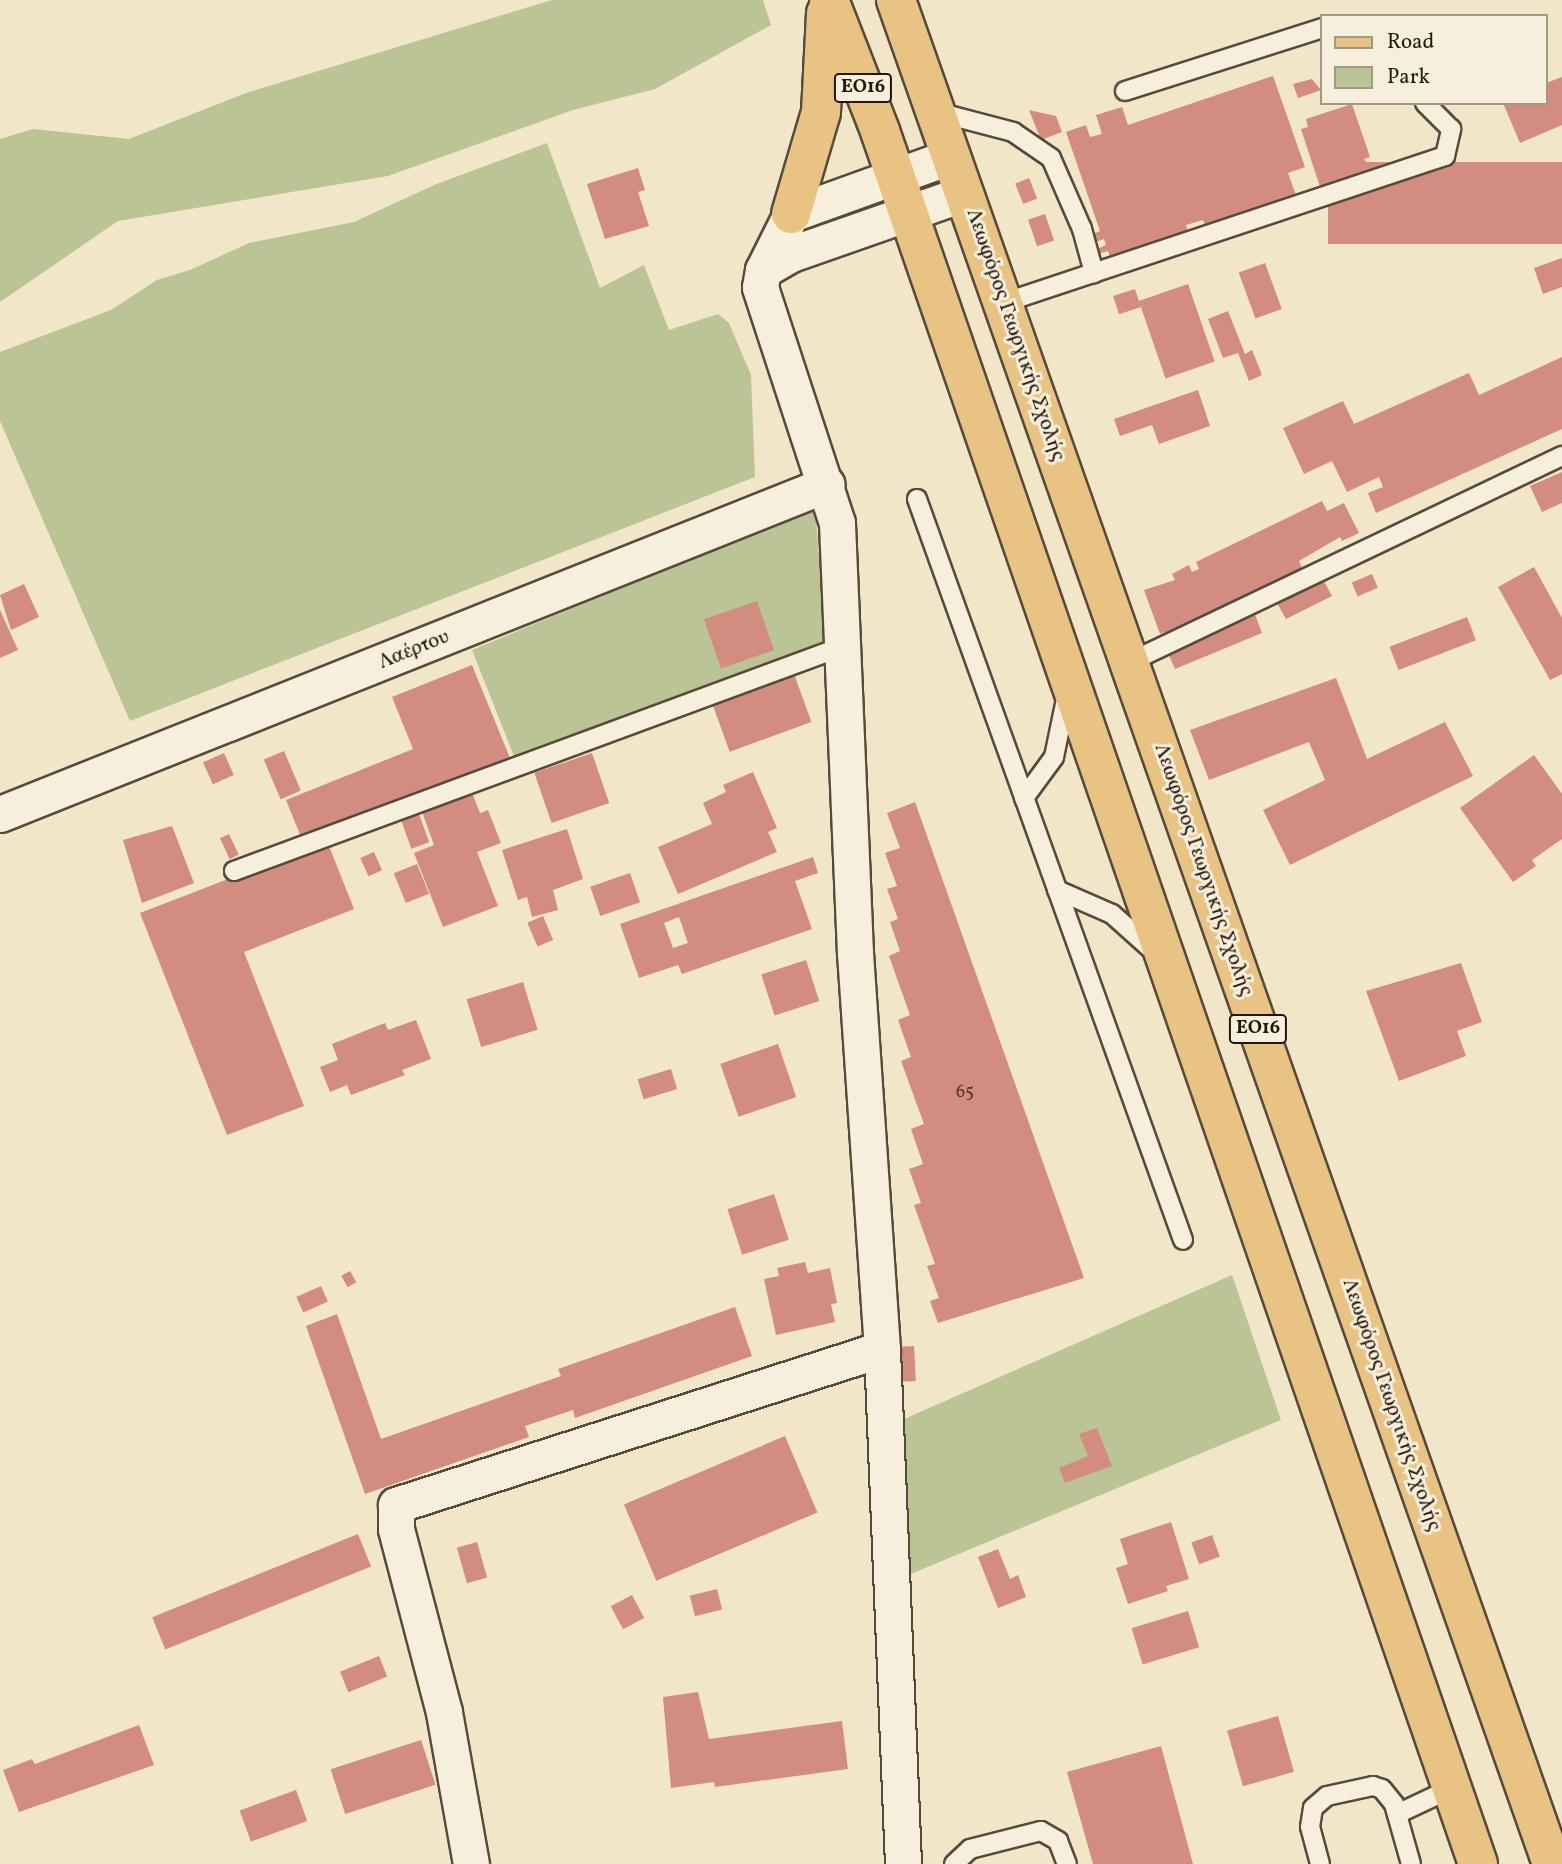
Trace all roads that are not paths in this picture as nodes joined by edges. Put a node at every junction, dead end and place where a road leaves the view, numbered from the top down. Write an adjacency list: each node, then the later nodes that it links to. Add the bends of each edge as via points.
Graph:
1 (828, 0): 8 (main road, ΕΟ16); 10 (main road, via 821,112)
2 (896, 0): 6 (main road, ΕΟ16)
3 (1320, 29): 4 (lane)
4 (1125, 90)
5 (1428, 105): 13 (lane, via 1451,129 1445,156)
6 (935, 111): 7 (main road, ΕΟ16); 13 (lane, via 1013,132 1051,158 1082,229)
7 (951, 156): 8 (street); 9 (main road, ΕΟ16)
8 (894, 177): 10 (street); 11 (main road, ΕΟ16)
9 (965, 193): 11 (street); 14 (main road, Λεωφόρος Γεωργικής Σχολής / ΕΟ16)
10 (791, 214): 12 (street)
11 (907, 214): 12 (street, via 791,254); 20 (main road, ΕΟ16)
12 (763, 270): 16 (street, via 764,302)
13 (1094, 273): 14 (lane)
14 (1003, 303): 19 (main road, Λεωφόρος Γεωργικής Σχολής / ΕΟ16)
15 (1562, 456): 19 (lane)
16 (827, 484): 18 (street, via 837,523); 22 (street, Λαέρτου)
17 (917, 499): 21 (lane)
18 (844, 646): 23 (lane); 27 (street, via 855,953)
19 (1130, 662): 37 (main road, Λεωφόρος Γεωργικής Σχολής / ΕΟ16)
20 (1068, 678): 21 (lane, via 1061,738 1054,757); 25 (main road, ΕΟ16)
21 (1024, 798): 24 (lane)
22 (0, 814)
23 (234, 871)
24 (1057, 890): 25 (lane, via 1128,924); 26 (lane)
25 (1172, 979): 28 (main road, ΕΟ16)
26 (1182, 1240)
27 (881, 1349): 30 (street, via 396,1504 396,1529 444,1713); 31 (street)
28 (1452, 1788): 29 (lane); 36 (main road, ΕΟ16)
29 (1397, 1814): 34 (lane, via 1390,1795 1373,1786 1319,1801 1310,1817); 35 (lane)
30 (471, 1864)
31 (903, 1864)
32 (954, 1864): 33 (lane, via 970,1849 1041,1831 1058,1841)
33 (1066, 1864)
34 (1320, 1864)
35 (1411, 1864)
36 (1478, 1864)
37 (1552, 1864)

